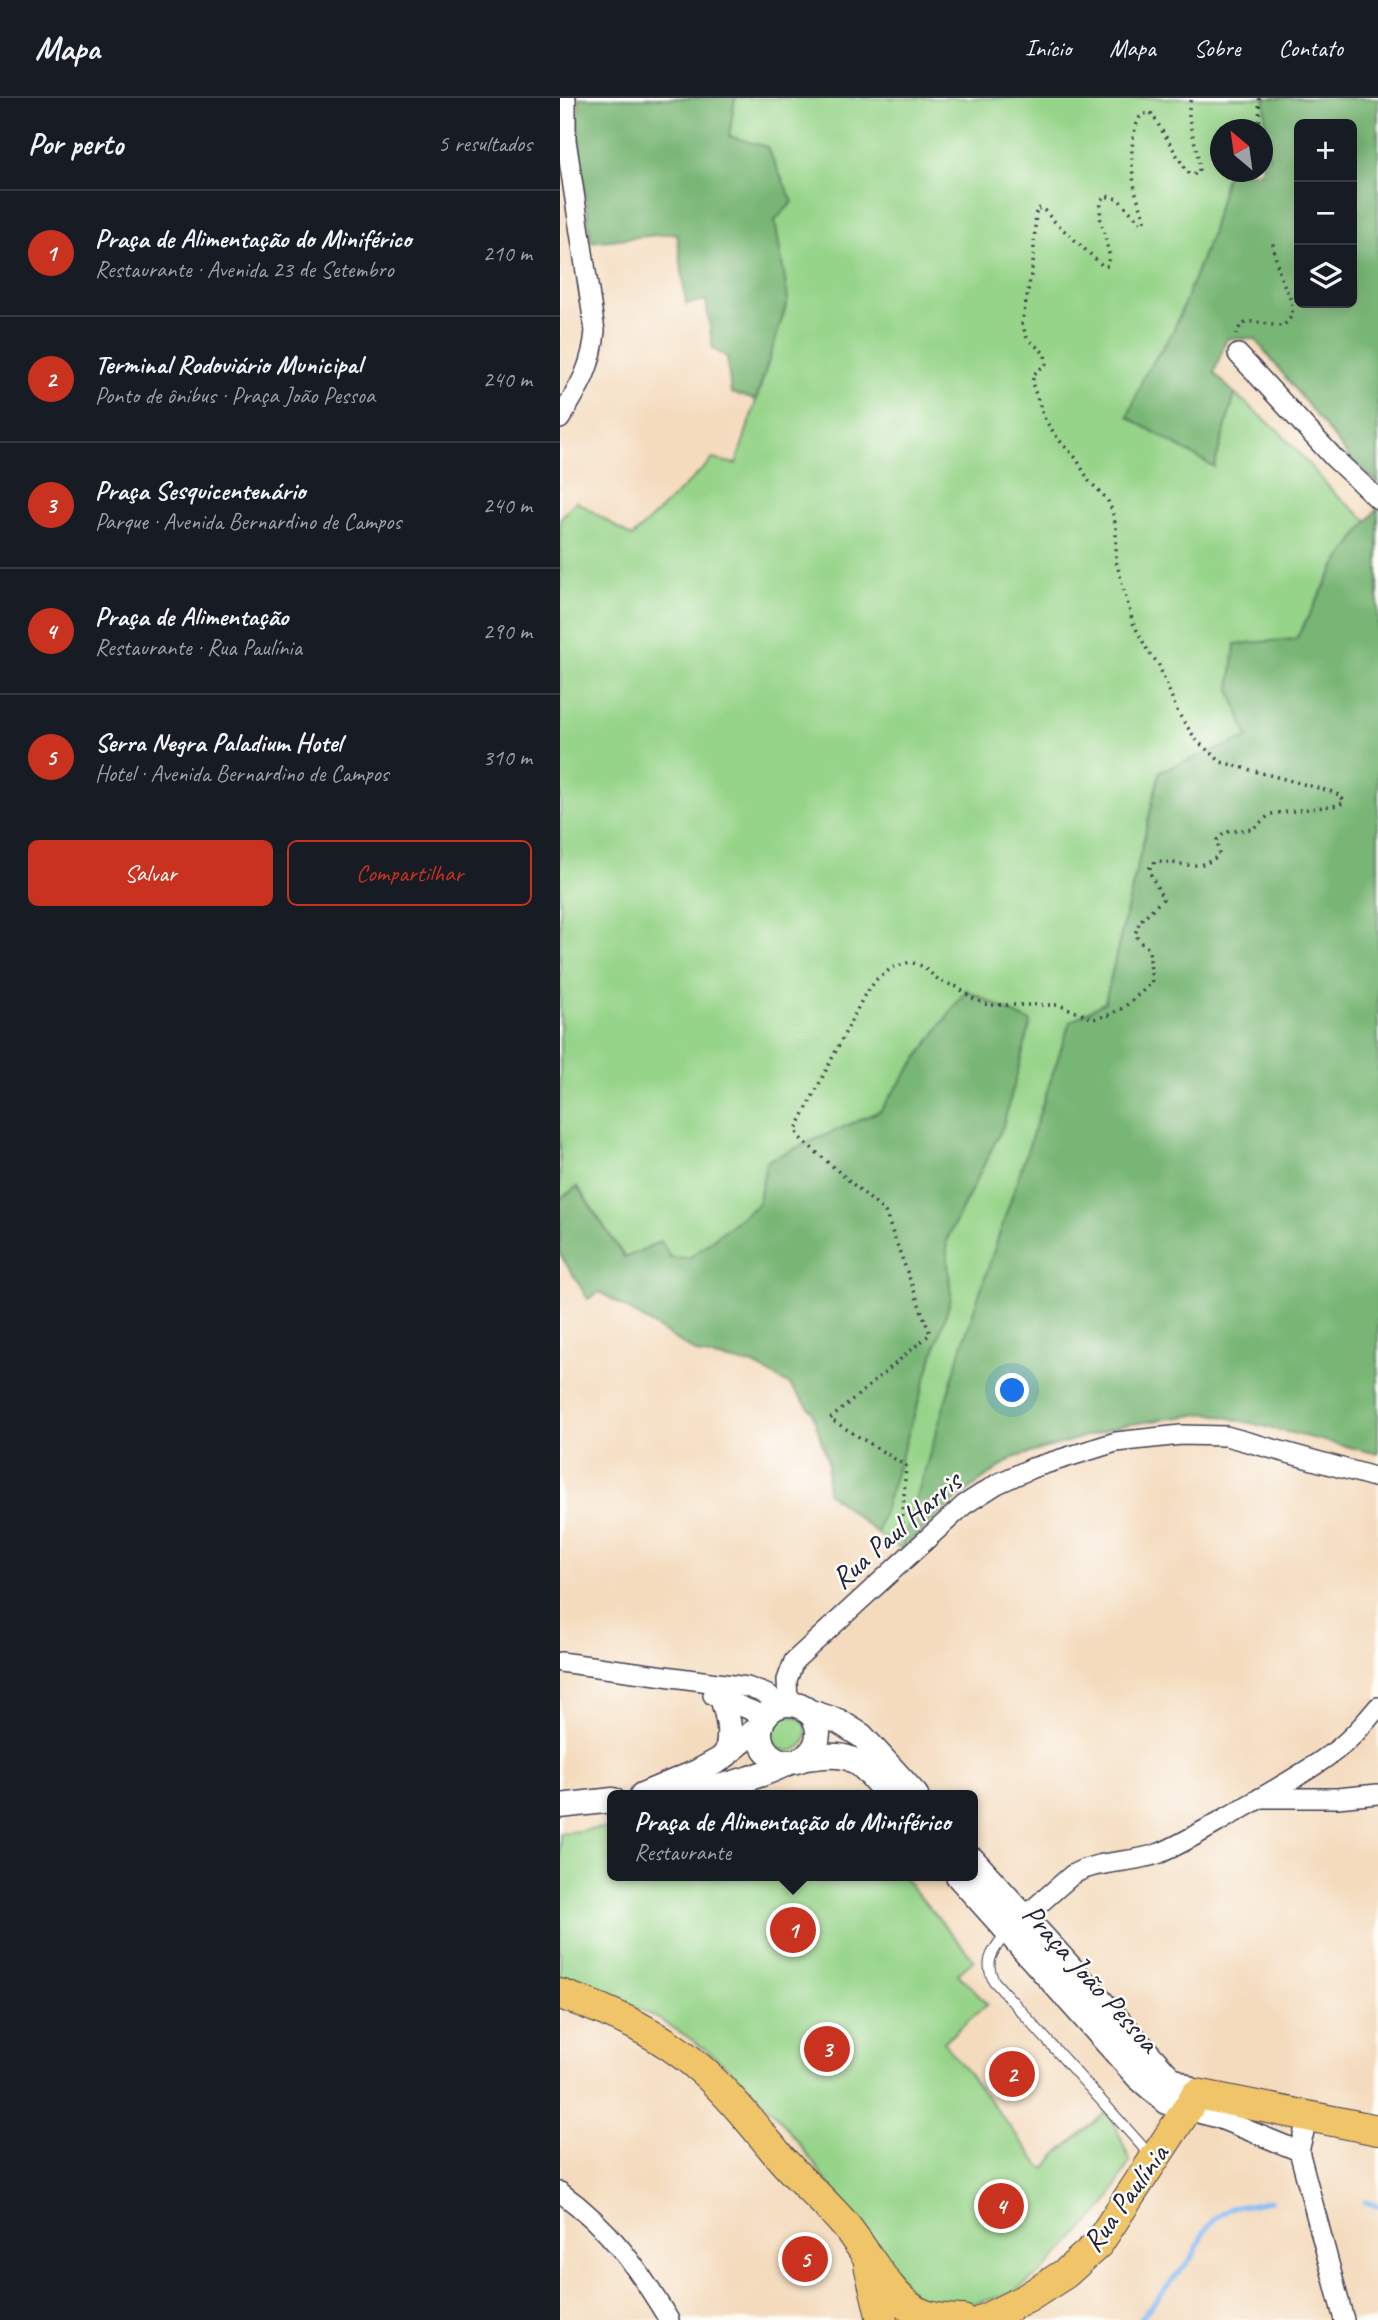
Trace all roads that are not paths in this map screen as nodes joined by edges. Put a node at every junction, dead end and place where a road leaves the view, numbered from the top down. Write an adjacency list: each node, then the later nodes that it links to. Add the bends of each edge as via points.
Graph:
1 (566, 98): 3 (street, via 566,140 596,331 583,380)
2 (1238, 354): 4 (street)
3 (560, 419)
4 (1378, 499)
5 (1378, 1478): 10 (street, Rua Paul Harris, via 1226,1436 1181,1435 1116,1443 1032,1468 964,1505 794,1661)
6 (563, 1660): 7 (street)
7 (693, 1679): 8 (street); 10 (street, via 766,1694)
8 (723, 1701): 10 (street); 11 (street, via 730,1728)
9 (1378, 1707): 18 (street, via 1329,1756)
10 (780, 1712): 11 (street); 12 (street, via 760,1734 766,1751 781,1761); 12 (street, via 813,1718 814,1746); 16 (street, via 838,1721 862,1736)
11 (726, 1755): 13 (street)
12 (795, 1760): 14 (street, via 750,1779); 15 (street, via 835,1755 857,1761)
13 (654, 1790)
14 (693, 1790)
15 (883, 1790)
16 (911, 1790)
17 (1378, 1794): 18 (street)
18 (1259, 1798): 23 (street, via 1159,1853 1081,1870)
19 (607, 1801): 20 (street)
20 (560, 1806)
21 (978, 1868): 23 (street, Praça João Pessoa)
22 (964, 1881): 23 (street, Praça João Pessoa)
23 (1015, 1925): 25 (street, Praça João Pessoa, via 1139,2078 1167,2102); 29 (lane, via 988,1963 994,1981)
24 (560, 1994): 31 (main road, via 637,2025 705,2073 845,2225)
25 (1192, 2102): 26 (main road); 28 (street, via 1218,2118); 29 (main road, Rua Paulínia)
26 (1308, 2116): 27 (main road); 28 (street)
27 (1378, 2130)
28 (1299, 2151): 36 (street)
29 (1154, 2159): 35 (main road, Rua Paulínia, via 1098,2244 1066,2273)
30 (560, 2192): 32 (street, via 615,2240)
31 (866, 2255): 33 (main road); 34 (main road, via 904,2302 917,2311 937,2319)
32 (669, 2320)
33 (882, 2320)
34 (963, 2320)
35 (983, 2320)
36 (1344, 2320)

